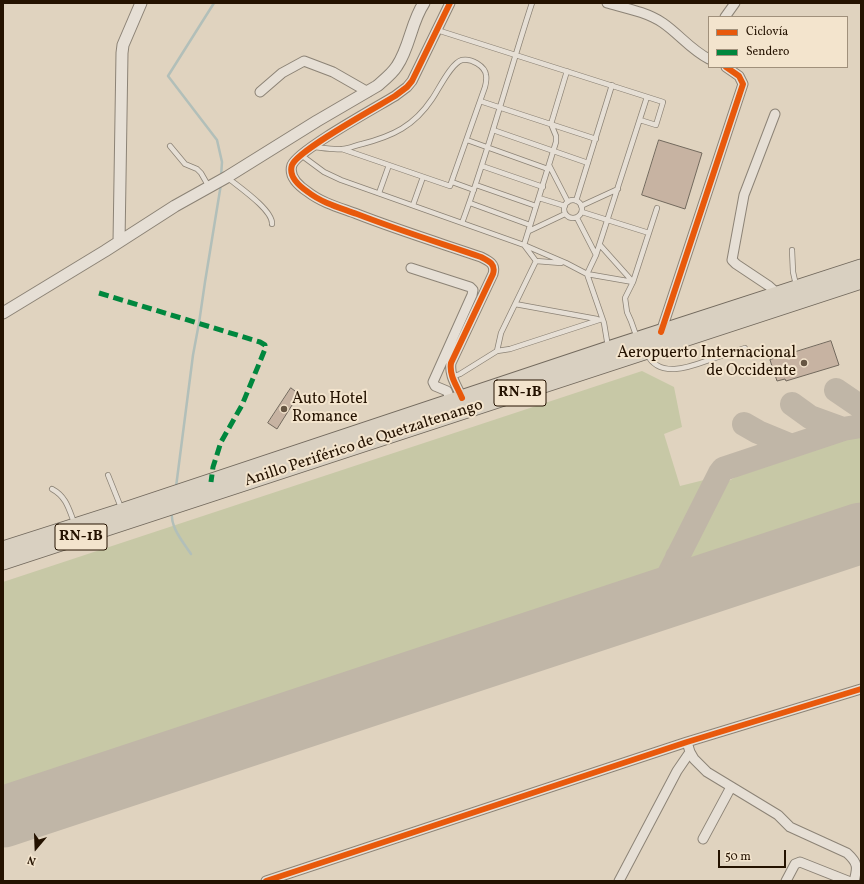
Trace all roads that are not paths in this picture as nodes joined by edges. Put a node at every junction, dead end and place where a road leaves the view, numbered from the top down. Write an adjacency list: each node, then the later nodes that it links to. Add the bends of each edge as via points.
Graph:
1 (141, 3): 61 (street, via 122,53)
2 (424, 3): 15 (street, via 397,65 386,78)
3 (450, 3): 8 (street)
4 (532, 3): 9 (lane)
5 (607, 3): 10 (street, via 646,15 662,23)
6 (735, 3): 7 (street)
7 (726, 16)
8 (437, 30): 9 (lane); 26 (street, via 407,87)
9 (515, 55): 12 (lane); 18 (lane)
10 (708, 59)
11 (727, 68): 78 (street, via 739,76 743,84)
12 (567, 71): 13 (lane); 21 (lane)
13 (612, 86): 16 (lane); 23 (lane)
14 (260, 92): 15 (street, via 282,73 304,61 333,72)
15 (368, 92): 35 (street)
16 (647, 97): 20 (lane); 20 (lane, via 663,102 656,125)
17 (480, 100): 18 (lane); 24 (lane); 28 (lane, via 486,80 485,71 475,63 462,60 453,67 422,113 409,125 391,135)
18 (500, 107): 21 (lane); 22 (lane)
19 (775, 114): 74 (street, via 744,195 732,260)
20 (640, 120): 41 (lane)
21 (551, 124): 23 (lane); 29 (lane, via 557,138)
22 (493, 130): 27 (lane); 29 (lane)
23 (596, 139): 31 (lane)
24 (466, 140): 27 (lane); 37 (lane)
25 (170, 146): 38 (lane, via 185,164 197,169)
26 (311, 147): 28 (lane); 30 (street)
27 (488, 148): 33 (lane); 34 (lane)
28 (342, 149): 32 (lane)
29 (554, 151): 31 (lane); 34 (lane)
30 (301, 155): 42 (lane, via 332,176); 84 (street, via 292,164 291,170 298,184 308,193 492,263 493,274 453,357 450,368)
31 (588, 163): 44 (lane)
32 (389, 165): 36 (lane); 42 (lane)
33 (482, 166): 39 (lane); 40 (lane)
34 (549, 167): 40 (lane); 45 (lane)
35 (228, 177): 38 (street); 57 (lane, via 262,206 272,218)
36 (423, 177): 37 (lane, via 450,186); 47 (lane)
37 (452, 182): 39 (lane)
38 (211, 186): 61 (street)
39 (475, 187): 46 (lane); 48 (lane)
40 (542, 187): 43 (lane)
41 (618, 189): 50 (lane); 55 (lane)
42 (379, 193): 47 (lane)
43 (539, 198): 48 (lane); 49 (lane)
44 (576, 201): 45 (lane); 50 (lane)
45 (568, 202): 49 (lane)
46 (470, 204): 56 (lane); 58 (lane)
47 (413, 205): 56 (lane)
48 (536, 206): 58 (lane)
49 (565, 206): 53 (lane)
50 (582, 206): 52 (lane)
51 (657, 208): 60 (lane)
52 (582, 212): 54 (lane); 55 (lane)
53 (565, 214): 54 (lane); 59 (lane)
54 (577, 218): 65 (lane)
55 (608, 219): 60 (lane); 63 (lane)
56 (462, 223): 62 (lane)
57 (272, 224)
58 (530, 225): 59 (lane)
59 (529, 230): 62 (lane)
60 (649, 233): 72 (lane)
61 (119, 242): 76 (street)
62 (524, 244): 66 (lane); 67 (lane)
63 (600, 245): 65 (lane); 72 (lane)
64 (792, 250): 73 (lane)
65 (596, 255): 70 (lane)
66 (536, 261): 67 (lane); 75 (lane)
67 (566, 263): 70 (lane)
68 (861, 267): 73 (highway, Anillo Periférico de Quetzaltenango / RN-1B)
69 (411, 268): 85 (street, via 473,290 433,382)
70 (587, 274): 72 (lane); 77 (lane)
71 (861, 281): 83 (highway, Anillo Periférico de Quetzaltenango / RN-1B)
72 (633, 282): 79 (lane, via 625,298 627,312)
73 (797, 288): 74 (highway, Anillo Periférico de Quetzaltenango / RN-1B)
74 (778, 294): 78 (highway, Anillo Periférico de Quetzaltenango / RN-1B)
75 (515, 304): 77 (lane); 82 (lane, via 501,333)
76 (3, 313)
77 (600, 319): 81 (lane, via 604,323); 82 (lane, via 510,349)
78 (661, 332): 79 (highway, Anillo Periférico de Quetzaltenango / RN-1B)
79 (638, 340): 81 (highway, Anillo Periférico de Quetzaltenango / RN-1B)
80 (745, 348): 83 (lane, via 674,370 662,368 654,363)
81 (608, 349): 85 (highway, Anillo Periférico de Quetzaltenango / RN-1B)
82 (496, 351): 84 (lane)
83 (647, 352): 91 (highway, Anillo Periférico de Quetzaltenango / RN-1B)
84 (452, 377): 85 (street, via 456,382)
85 (456, 400): 88 (highway, Anillo Periférico de Quetzaltenango / RN-1B)
86 (108, 475): 88 (lane)
87 (52, 489): 89 (lane, via 65,499)
88 (122, 511): 89 (highway, Anillo Periférico de Quetzaltenango / RN-1B)
89 (75, 526): 90 (highway, Anillo Periférico de Quetzaltenango / RN-1B)
90 (3, 549)
91 (3, 562)
92 (861, 689): 93 (street)
93 (687, 742): 94 (street); 97 (street)
94 (690, 752): 95 (street, via 702,768); 98 (street, via 677,771)
95 (731, 786): 96 (street); 101 (street, via 778,815 790,827 847,853 857,865)
96 (703, 839)
97 (266, 881)
98 (619, 881)
99 (786, 881): 100 (street, via 795,864 800,862)
100 (848, 881)
101 (854, 881)

